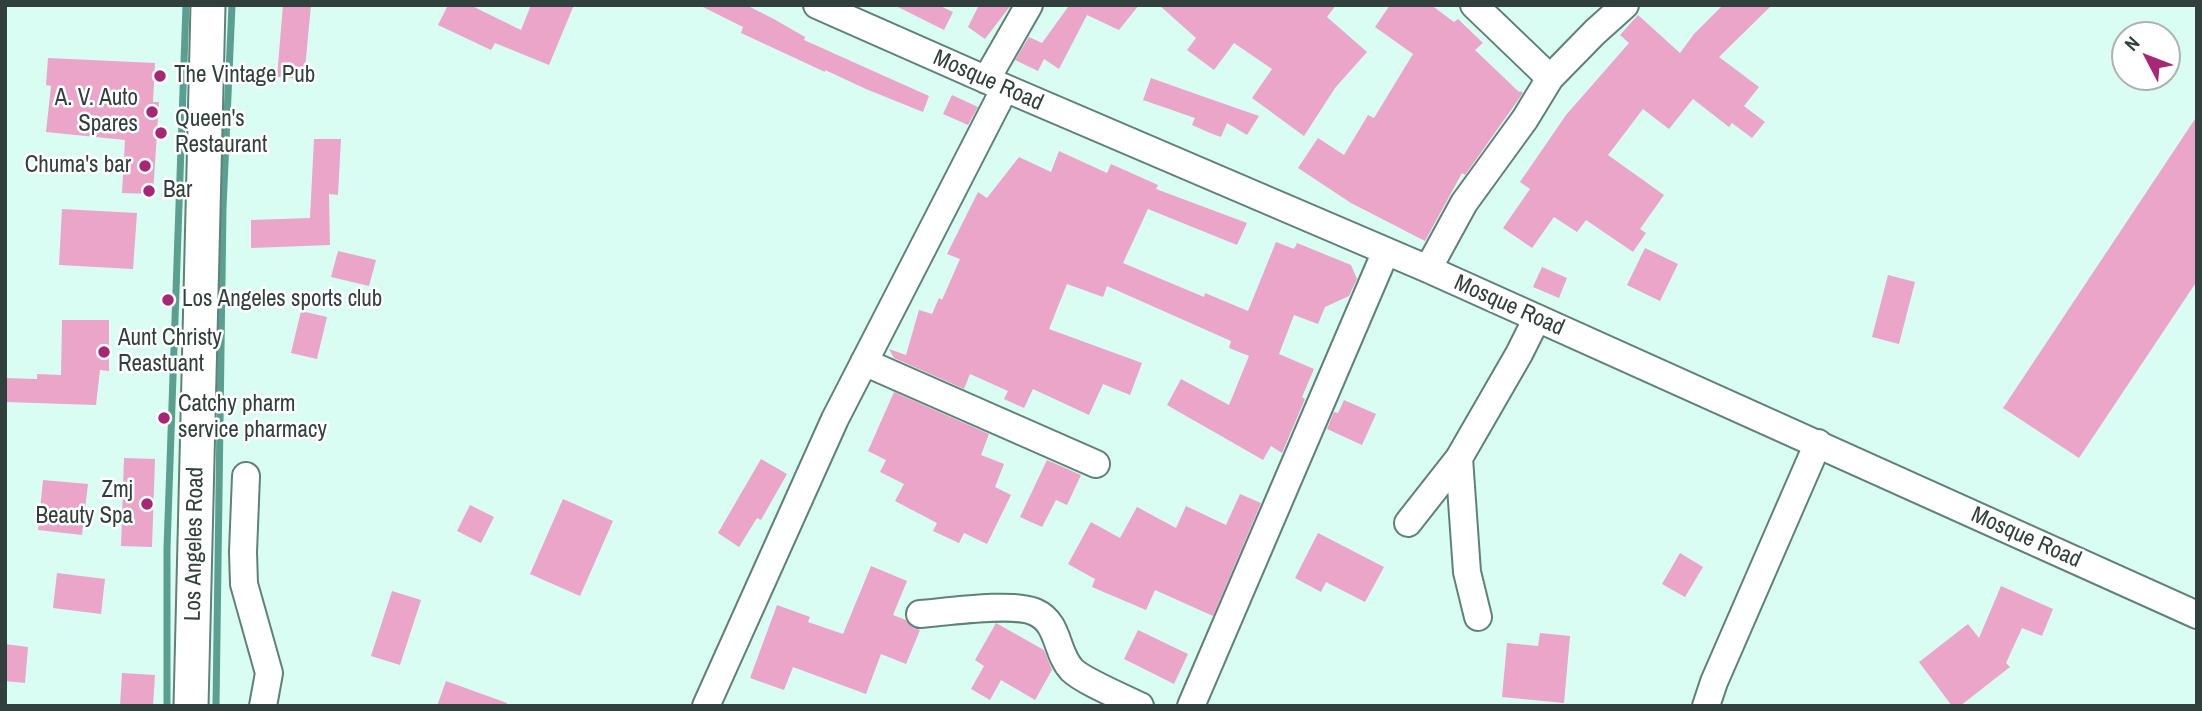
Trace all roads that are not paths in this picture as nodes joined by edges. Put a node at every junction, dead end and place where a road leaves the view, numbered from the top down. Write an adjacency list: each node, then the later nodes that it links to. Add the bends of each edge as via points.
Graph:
1 (208, 5): 20 (main road, Los Angeles Road)
2 (817, 5): 7 (street, Mosque Road)
3 (1029, 5): 7 (street)
4 (1474, 5): 6 (street)
5 (1625, 5): 6 (street)
6 (1550, 78): 9 (street, via 1464,203)
7 (995, 84): 8 (street, Mosque Road); 11 (street)
8 (1386, 251): 9 (street, Mosque Road); 24 (street)
9 (1428, 269): 10 (street, Mosque Road)
10 (1537, 318): 12 (street, Mosque Road); 13 (street)
11 (864, 362): 14 (street); 22 (street)
12 (1818, 443): 18 (street, Mosque Road); 25 (street)
13 (1459, 458): 16 (street); 19 (street, via 1467,572)
14 (1096, 464)
15 (246, 476): 21 (street, via 244,584 270,673)
16 (1408, 523)
17 (920, 614): 23 (street, via 1003,608 1034,612 1053,626 1072,670)
18 (2197, 615)
19 (1478, 617)
20 (191, 706)
21 (263, 706)
22 (706, 706)
23 (1140, 706)
24 (1191, 706)
25 (1706, 706)

